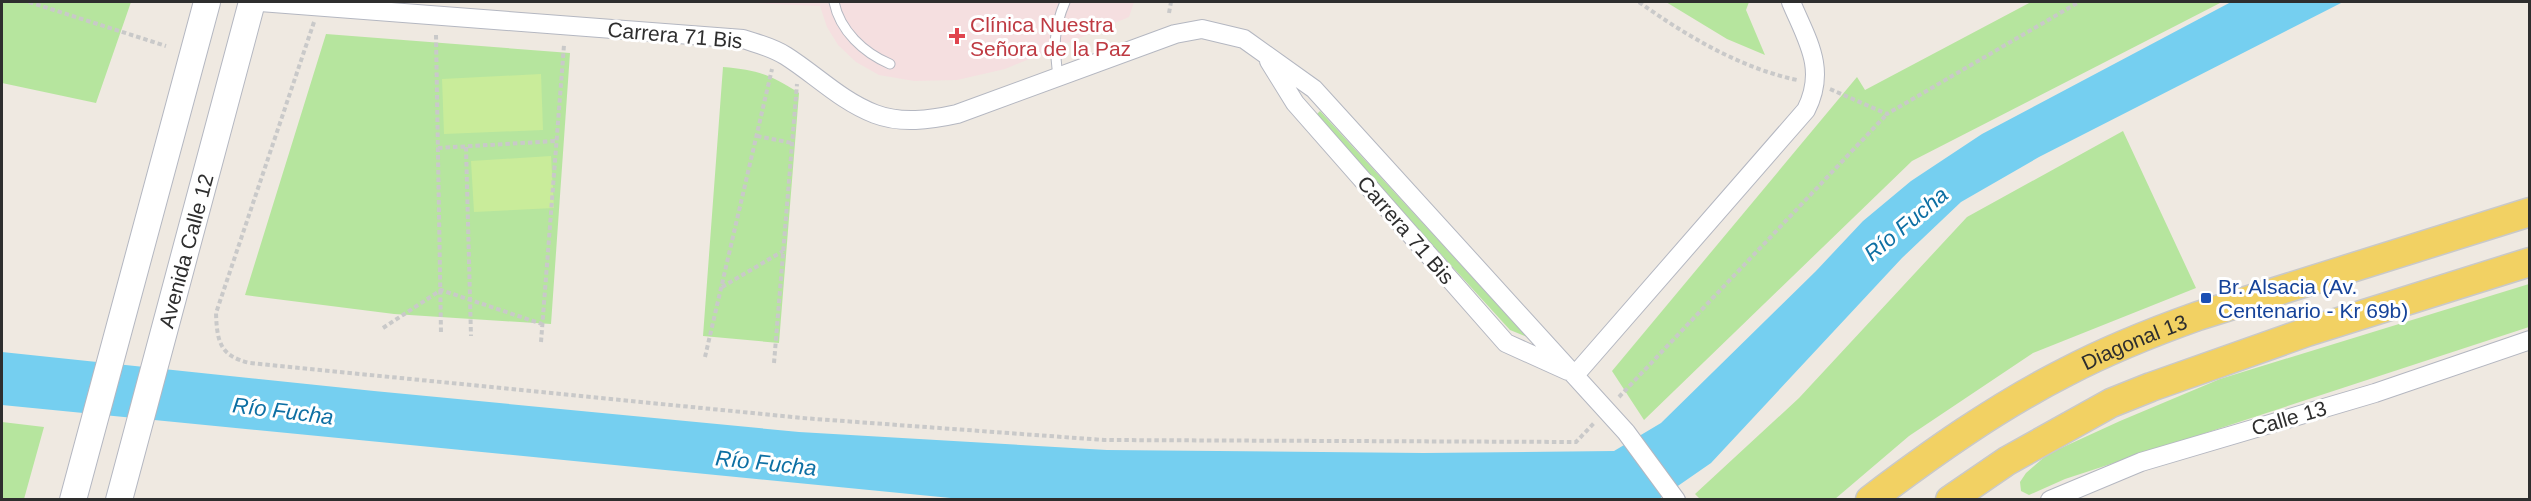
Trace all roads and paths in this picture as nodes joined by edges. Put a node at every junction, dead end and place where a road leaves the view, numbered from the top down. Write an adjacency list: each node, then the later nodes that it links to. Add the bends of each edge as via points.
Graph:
1 (29, 2): 15 (path)
2 (207, 2): 45 (main road, Avenida Calle 12)
3 (252, 2): 46 (main road, Avenida Calle 12)
4 (260, 2): 11 (street, Carrera 71 Bis)
5 (834, 2): 17 (lane, via 861,48)
6 (1065, 2): 19 (lane, via 1056,23)
7 (1171, 2): 12 (path)
8 (1639, 2): 21 (path, via 1712,48 1774,75)
9 (1791, 2): 21 (street, via 1813,54)
10 (2079, 2): 22 (path)
11 (320, 6): 19 (street, Carrera 71 Bis, via 743,39 785,55 847,101 876,115 905,120 957,114); 43 (path, via 216,313 220,343 237,360 802,418 1104,440 1576,442)
12 (1169, 13)
13 (436, 35): 27 (path)
14 (564, 45): 24 (path)
15 (166, 46)
16 (1264, 53): 19 (street, Carrera 71 Bis, via 1244,39 1202,28); 42 (street, Carrera 71 Bis, via 1314,89); 42 (street, Carrera 71 Bis, via 1295,103 1506,343)
17 (890, 64)
18 (772, 68): 23 (path)
19 (1058, 76)
20 (797, 83): 25 (path)
21 (1815, 83): 22 (path); 42 (street, via 1813,96 1799,120)
22 (1887, 114): 43 (path)
23 (757, 136): 25 (path); 31 (path)
24 (556, 141): 26 (path); 34 (path)
25 (792, 144): 29 (path)
26 (465, 147): 27 (path); 33 (path)
27 (438, 148): 32 (path)
28 (2529, 212): 48 (main road, Diagonal 13, via 2150,334 2030,392)
29 (784, 251): 31 (path); 41 (path)
30 (2529, 262): 44 (main road, via 2307,332 2151,387 2111,404)
31 (722, 287): 40 (path)
32 (441, 290): 33 (path); 35 (path); 36 (path)
33 (470, 300): 34 (path); 37 (path)
34 (542, 324): 39 (path)
35 (382, 327)
36 (441, 333)
37 (471, 336)
38 (2529, 340): 51 (street, Calle 13, via 2375,393 2141,462)
39 (541, 342)
40 (705, 357)
41 (774, 363)
42 (1575, 375): 43 (street, Carrera 71 Bis)
43 (1606, 410): 47 (street, Carrera 71 Bis)
44 (2007, 461): 49 (main road); 50 (main road)
45 (73, 500)
46 (119, 500)
47 (1676, 500)
48 (1870, 500)
49 (1950, 500)
50 (1989, 500)
51 (2050, 500)

